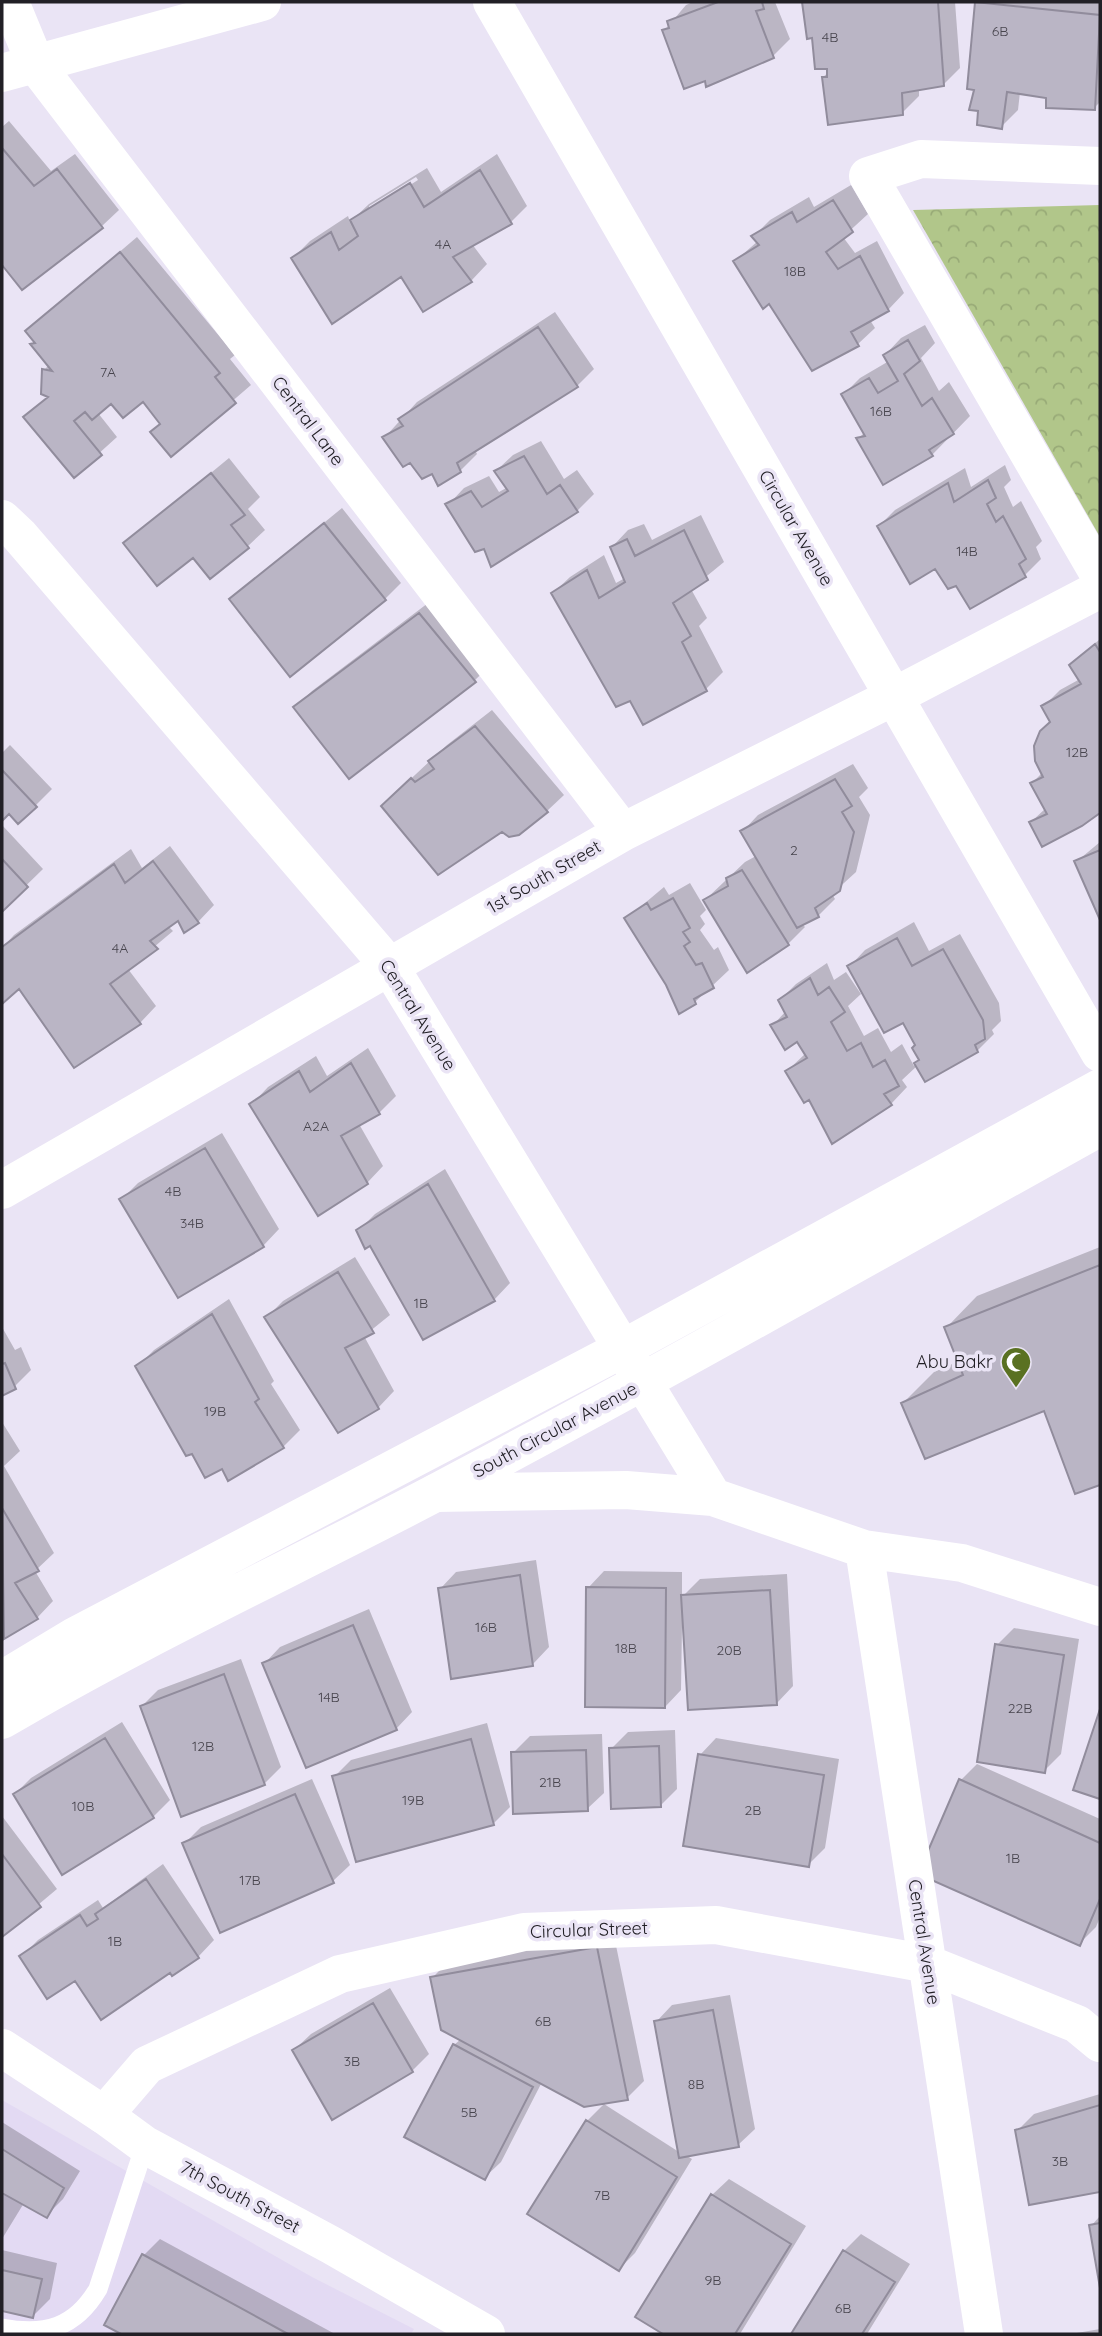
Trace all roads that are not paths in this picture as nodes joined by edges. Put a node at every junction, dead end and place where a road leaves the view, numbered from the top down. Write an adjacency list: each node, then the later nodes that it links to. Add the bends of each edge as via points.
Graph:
1 (10, 2): 4 (street, Central Lane)
2 (262, 2): 4 (street)
3 (492, 2): 9 (street, Circular Avenue)
4 (19, 69): 10 (street, Central Lane)
5 (1100, 166): 7 (street, via 921,159 868,176)
6 (2, 519): 11 (street, Central Avenue)
7 (1100, 576)
8 (1100, 589): 9 (street, 1st South Street)
9 (893, 697): 10 (street, 1st South Street); 12 (street, Circular Avenue)
10 (623, 832): 11 (street, 1st South Street)
11 (390, 967): 15 (street, 1st South Street); 16 (street, Central Avenue)
12 (1100, 1054)
13 (1100, 1088): 16 (street)
14 (1100, 1126): 17 (street, South Circular Avenue)
15 (2, 1190)
16 (622, 1349): 17 (street, Central Avenue); 22 (street, via 75,1636)
17 (644, 1382): 18 (street, South Circular Avenue); 19 (street, Central Avenue)
18 (436, 1493): 19 (street, via 626,1490); 23 (street, South Circular Avenue, via 93,1666)
19 (713, 1497): 20 (street)
20 (864, 1549): 21 (street, via 962,1563); 24 (street, Central Avenue)
21 (1100, 1608)
22 (2, 1680)
23 (2, 1720)
24 (928, 1964): 25 (street, Circular Street, via 1077,2024); 27 (street, Circular Street, via 716,1925 524,1932 340,1974 148,2065); 31 (street, Central Avenue)
25 (1100, 2043)
26 (2, 2048): 27 (street, 7th South Street)
27 (104, 2115): 28 (street, 7th South Street)
28 (145, 2145): 29 (lane, via 98,2289 88,2305 70,2321 48,2331 25,2334); 30 (street, 7th South Street)
29 (2, 2328)
30 (486, 2334)
31 (984, 2334)

